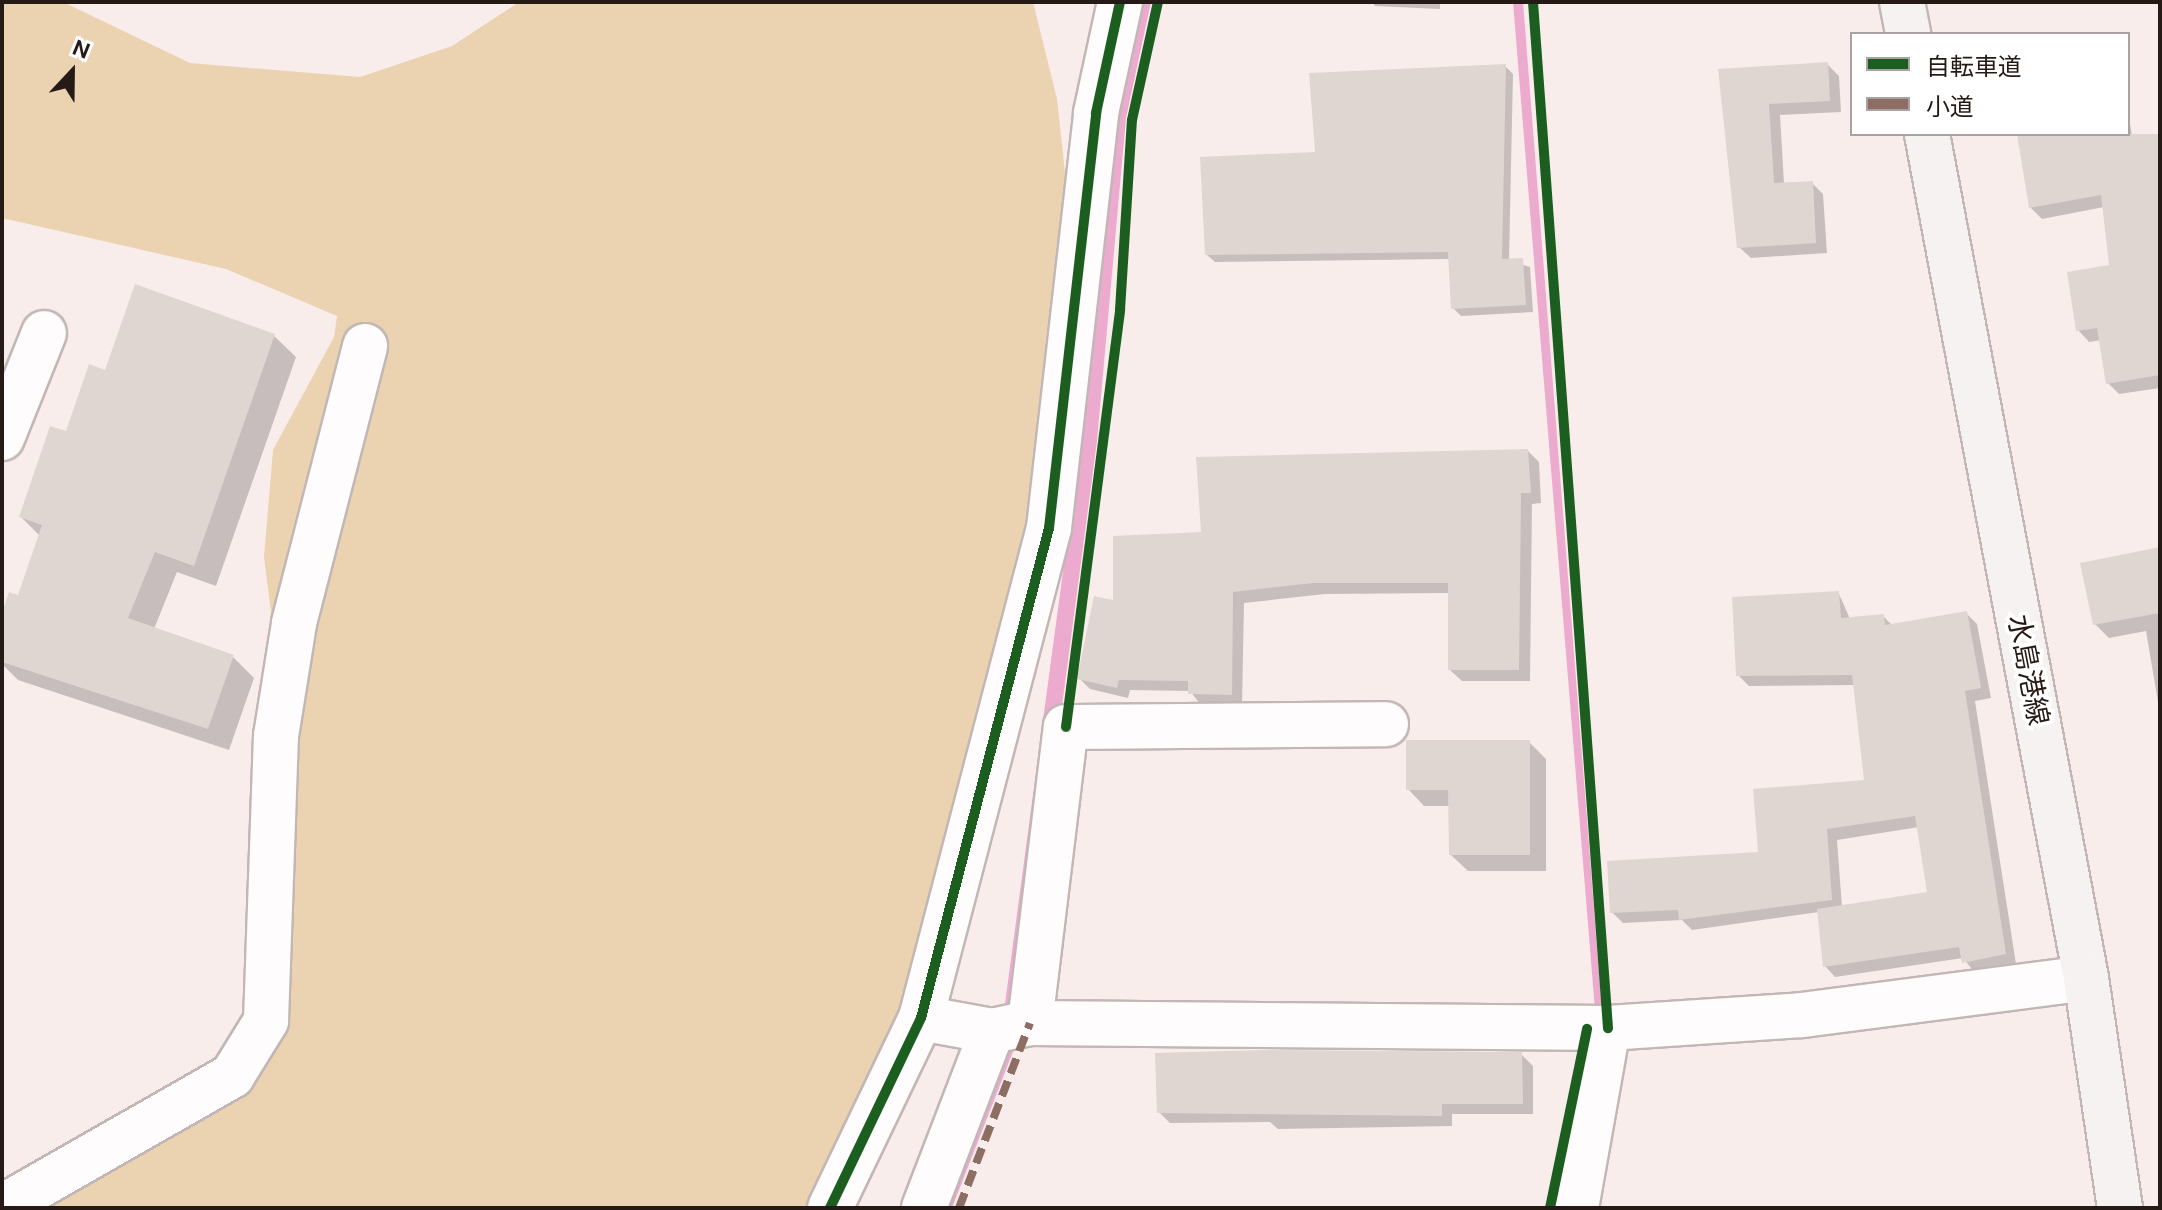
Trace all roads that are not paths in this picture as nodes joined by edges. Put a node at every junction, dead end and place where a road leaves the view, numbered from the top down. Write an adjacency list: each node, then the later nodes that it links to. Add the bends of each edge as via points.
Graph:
1 (1120, 2): 10 (street, via 1096,113 1049,528)
2 (1902, 2): 3 (main road)
3 (1908, 32)
4 (1927, 136): 9 (main road, 水島港線)
5 (44, 333): 7 (street)
6 (365, 346): 13 (street, via 294,623 276,736 266,1021 232,1076)
7 (2, 438)
8 (1386, 724): 11 (street, via 1066,727)
9 (2086, 978): 12 (street, via 1802,1015); 17 (main road, 水島港線)
10 (921, 1018): 11 (street); 14 (street)
11 (1010, 1027): 12 (street); 15 (street)
12 (1601, 1028): 16 (street)
13 (2, 1207)
14 (830, 1208)
15 (924, 1208)
16 (1576, 1208)
17 (2120, 1208)

